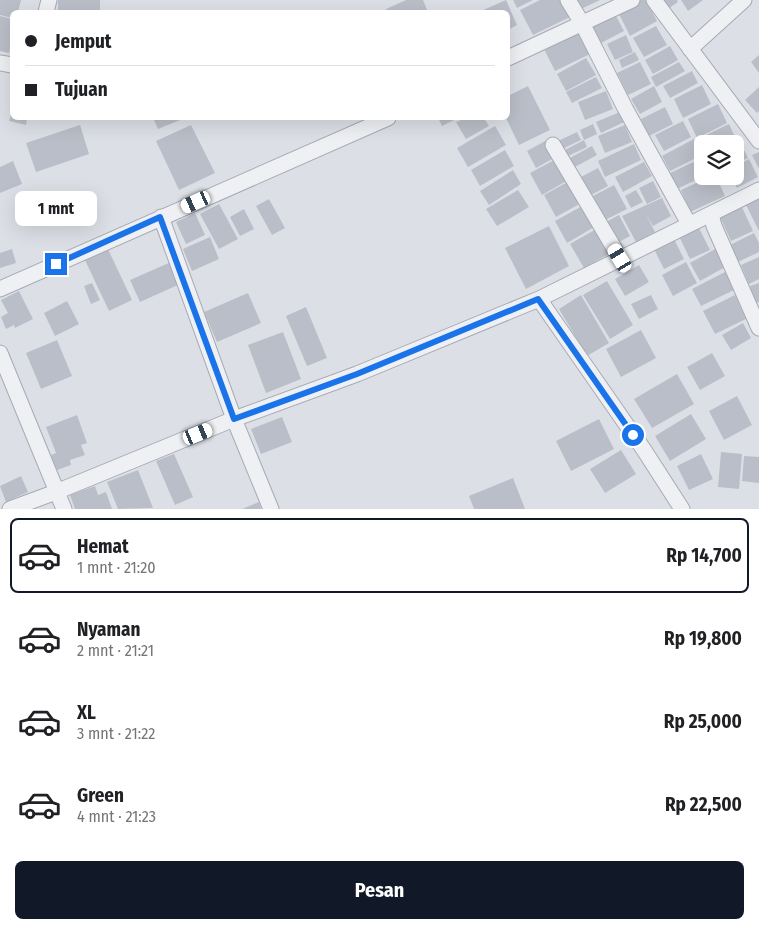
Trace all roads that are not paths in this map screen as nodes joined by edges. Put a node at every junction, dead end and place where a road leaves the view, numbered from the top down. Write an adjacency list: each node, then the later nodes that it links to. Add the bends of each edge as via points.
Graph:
1 (568, 0): 5 (street)
2 (632, 0): 5 (street)
3 (654, 0): 6 (street)
4 (744, 0): 6 (street)
5 (582, 23): 7 (street); 14 (street, via 624,108)
6 (690, 49): 9 (street)
7 (510, 57)
8 (383, 120): 13 (street)
9 (759, 142)
10 (553, 145): 15 (street)
11 (759, 190): 12 (street)
12 (711, 214): 14 (street); 18 (street)
13 (160, 217): 16 (street); 20 (street)
14 (689, 224): 15 (street)
15 (620, 258): 17 (street)
16 (0, 289)
17 (538, 299): 20 (street, via 357,374); 25 (street)
18 (759, 328)
19 (0, 353): 21 (street)
20 (234, 419): 21 (street); 24 (street)
21 (56, 492): 22 (street); 23 (street)
22 (10, 509)
23 (64, 509)
24 (271, 509)
25 (682, 509)

